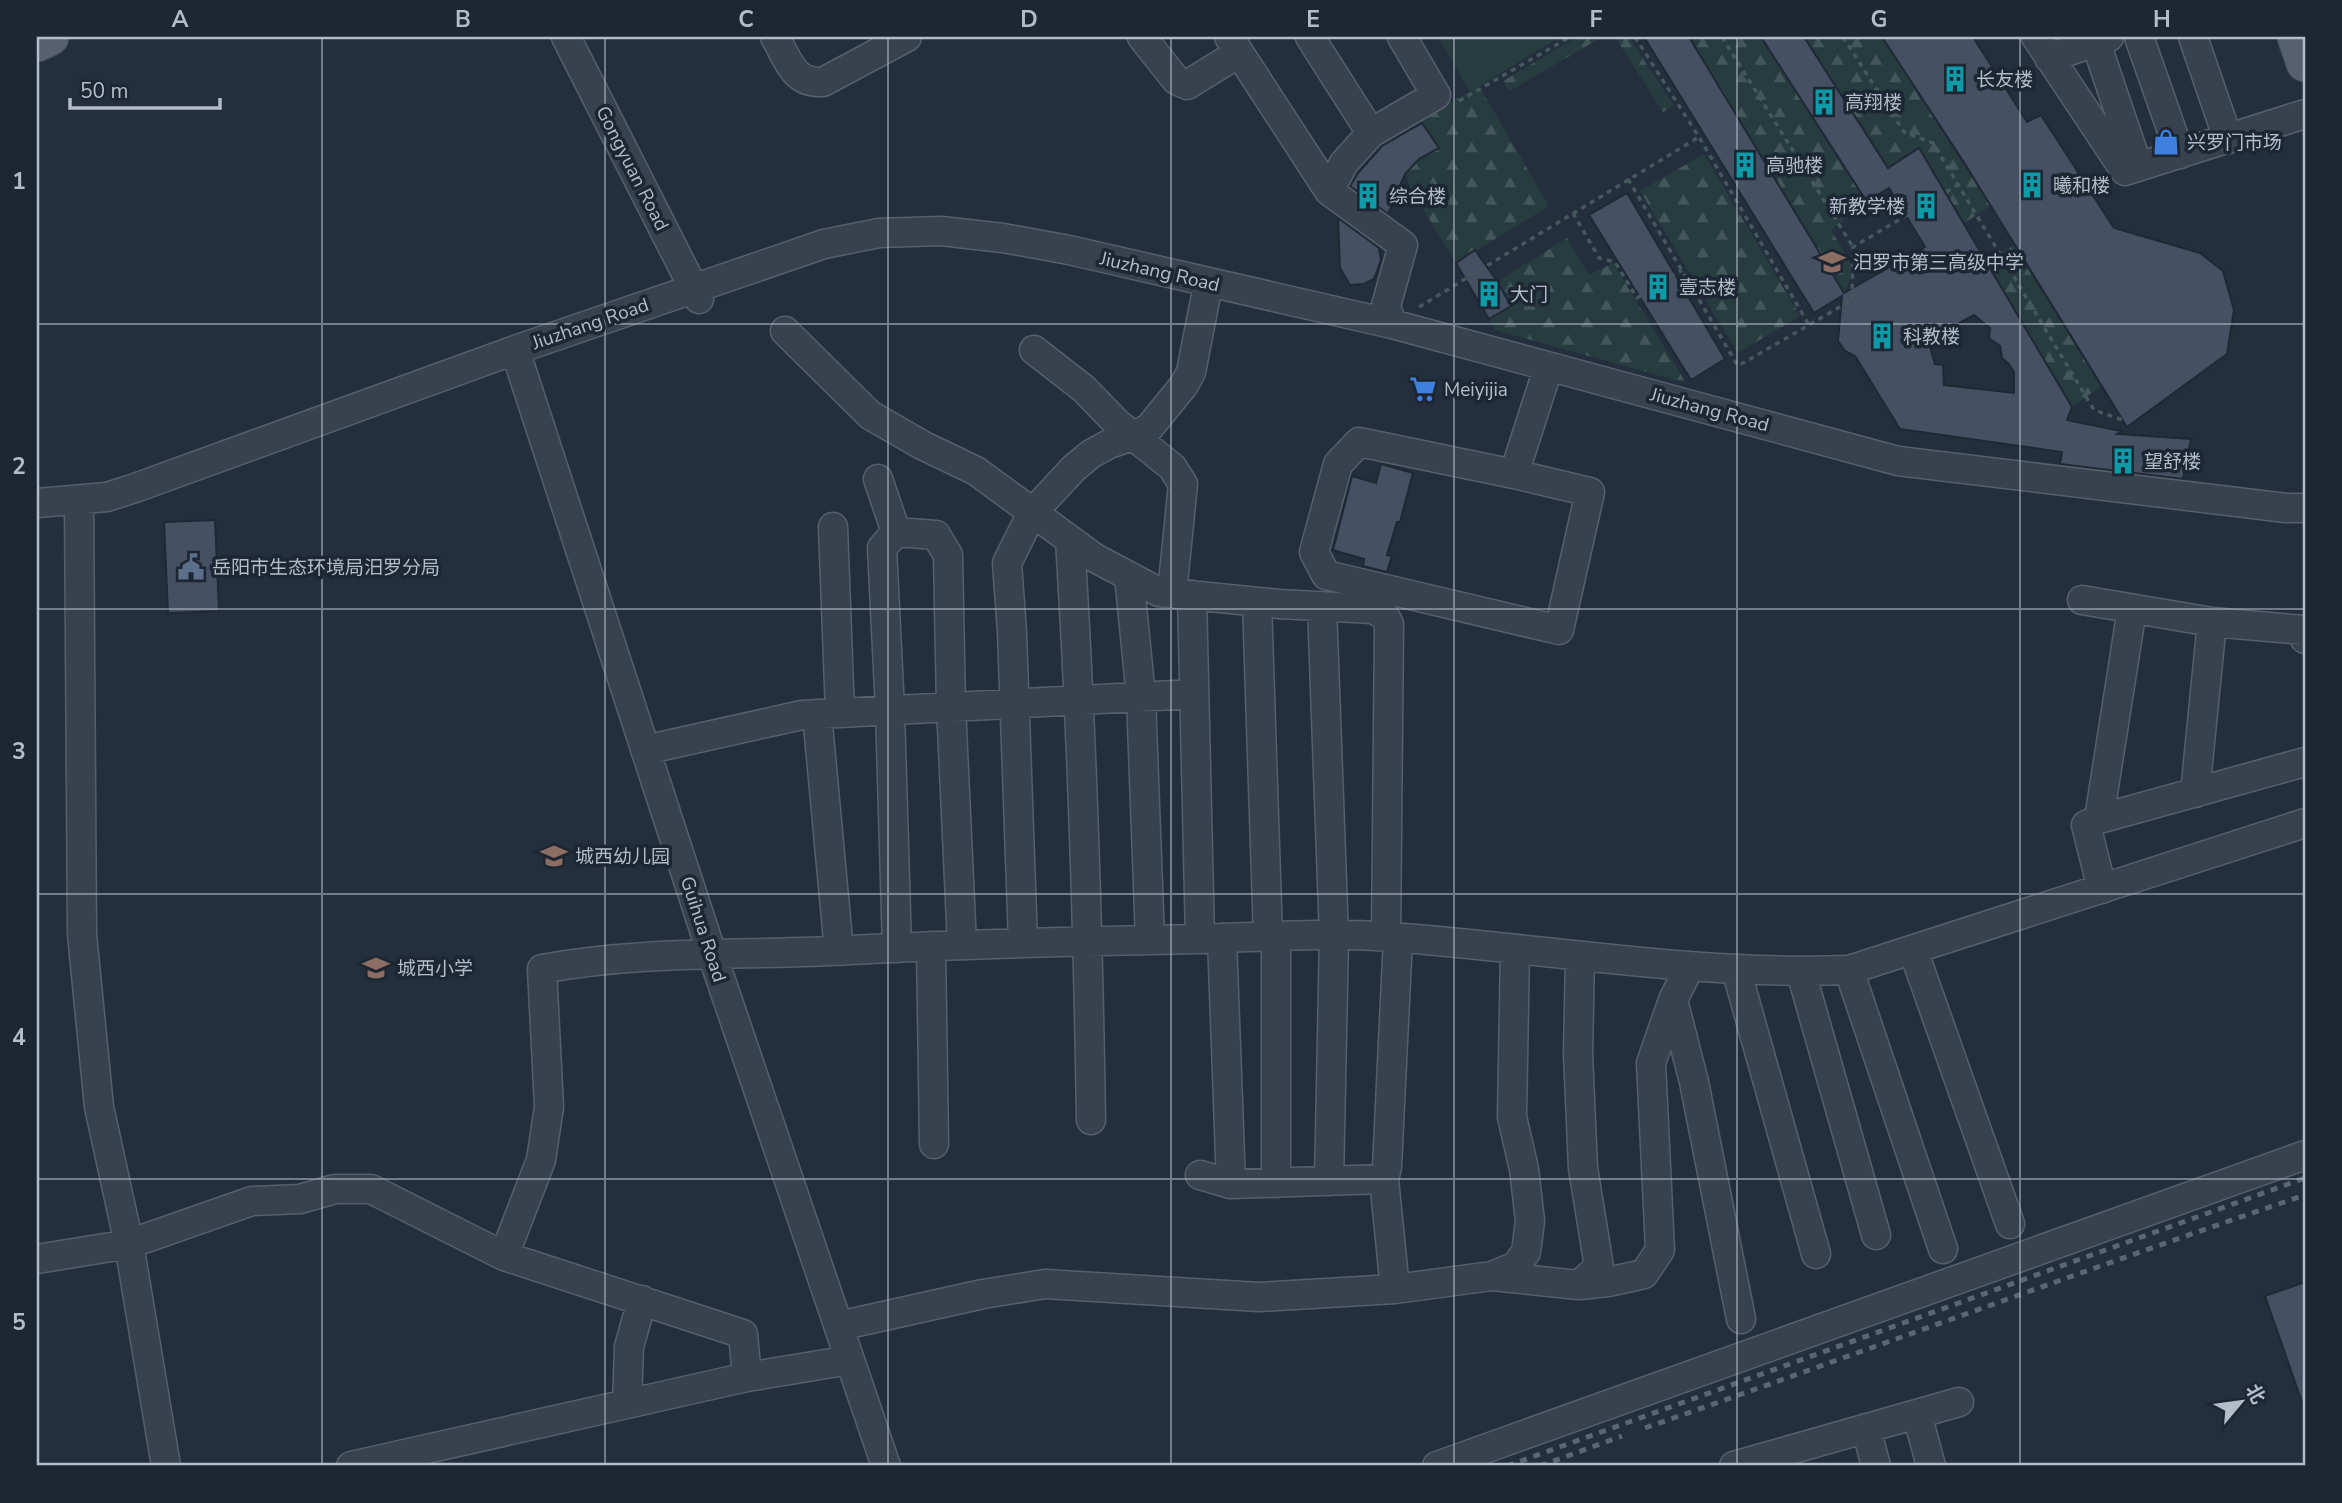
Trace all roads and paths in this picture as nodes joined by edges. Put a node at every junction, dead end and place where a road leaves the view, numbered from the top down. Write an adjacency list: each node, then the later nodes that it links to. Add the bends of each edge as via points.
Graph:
1 (50, 37): 16 (main road)
2 (566, 37): 33 (street, Gongyuan Road)
3 (775, 37): 4 (street, via 798,77 810,83 824,82)
4 (907, 37)
5 (1142, 37): 17 (street, via 1176,80 1187,85)
6 (1310, 37): 22 (street)
7 (1402, 37): 22 (street, via 1436,95)
8 (1570, 37): 20 (path)
9 (1635, 37): 23 (path)
10 (1723, 37): 31 (path)
11 (1843, 37): 28 (path, via 1904,132 1933,143)
12 (2139, 37): 25 (street)
13 (2193, 37): 24 (street)
14 (2297, 37): 19 (main road)
15 (2100, 38): 18 (street); 26 (street)
16 (37, 43)
17 (1234, 45): 29 (street)
18 (2042, 47): 26 (street, via 2125,171)
19 (2305, 63)
20 (1454, 104)
21 (2305, 114): 24 (street)
22 (1371, 133): 29 (street, via 1344,163)
23 (1699, 137): 27 (path); 36 (path)
24 (2228, 139): 25 (street)
25 (2180, 154): 26 (street)
26 (2138, 167)
27 (1628, 179): 30 (path); 32 (path)
28 (1958, 184): 31 (path); 41 (path, via 2094,410)
29 (1329, 191): 35 (street, via 1403,245 1386,306)
30 (1573, 213): 32 (path, via 1599,258 1615,262 1637,298); 35 (path)
31 (1853, 247): 36 (path, via 1852,300)
32 (1682, 270): 36 (path, via 1738,366)
33 (697, 293): 34 (street, Jiuzhang Road, via 828,258 887,247 947,244 1061,261); 35 (street, Jiuzhang Road, via 824,244 879,233 941,231 1069,250); 39 (street, Jiuzhang Road)
34 (1206, 295): 40 (street, Jiuzhang Road); 42 (street, via 1191,372 1149,428)
35 (1392, 324): 47 (street, Jiuzhang Road, via 1898,461)
36 (1809, 325)
37 (785, 331): 49 (street, via 870,415 976,471)
38 (1034, 350): 42 (street)
39 (517, 356): 46 (street, Jiuzhang Road, via 372,417 140,495); 69 (street, Guihua Road)
40 (1544, 381): 43 (street); 50 (street, Jiuzhang Road, via 1894,477)
41 (2126, 421)
42 (1135, 435): 49 (street, via 1091,454); 55 (street, via 1172,467 1183,484)
43 (1514, 474): 43 (street, via 1590,492 1559,630 1326,575 1314,552 1338,464 1359,442)
44 (878, 479): 52 (street)
45 (37, 503): 46 (street, Jiuzhang Road)
46 (79, 505): 48 (street, Jiuzhang Road); 105 (street, via 82,934 99,1107)
47 (2305, 508)
48 (37, 512)
49 (1032, 513): 53 (street); 65 (street, via 1007,563)
50 (2305, 526)
51 (833, 527): 68 (street)
52 (895, 533): 66 (street, via 936,535 948,555); 67 (street, via 882,548)
53 (1070, 540): 54 (street); 64 (street)
54 (1129, 576): 55 (street, via 1159,592); 63 (street)
55 (1182, 594): 57 (street); 62 (street)
56 (2082, 600): 59 (street)
57 (1257, 602): 58 (street); 75 (street)
58 (1322, 606): 76 (street); 77 (street, via 1372,609 1389,624)
59 (2132, 609): 60 (street); 72 (street)
60 (2212, 622): 61 (street, via 2304,630); 71 (street)
61 (2305, 639)
62 (1193, 694): 63 (street); 78 (street)
63 (1141, 697): 64 (street); 79 (street)
64 (1080, 700): 65 (street); 80 (street)
65 (1015, 703): 66 (street); 81 (street)
66 (951, 706): 67 (street); 82 (street)
67 (890, 710): 68 (street); 84 (street)
68 (829, 713): 69 (street); 87 (street)
69 (645, 750): 88 (street, Guihua Road)
70 (2305, 762): 71 (street)
71 (2195, 793): 72 (street)
72 (2099, 819): 74 (street, via 2086,825)
73 (2305, 823): 74 (street)
74 (2102, 889): 86 (street)
75 (1272, 937): 76 (street); 78 (street); 101 (street)
76 (1334, 937): 77 (street); 100 (street)
77 (1392, 937): 85 (street); 99 (street)
78 (1211, 939): 79 (street); 102 (street)
79 (1150, 940): 80 (street)
80 (1088, 941): 81 (street); 95 (street)
81 (1023, 942): 82 (street)
82 (962, 945): 83 (street)
83 (931, 947): 84 (street); 96 (street)
84 (897, 948): 87 (street)
85 (1515, 949): 89 (street); 110 (street, via 1512,1117 1530,1221 1526,1252 1516,1266)
86 (1913, 950): 92 (street); 103 (street)
87 (839, 951): 88 (street)
88 (712, 954): 108 (street, via 542,969 549,1107 541,1160); 115 (street, Guihua Road)
89 (1580, 956): 90 (street); 111 (street, via 1583,1168 1599,1267)
90 (1690, 966): 91 (street); 94 (street)
91 (1736, 969): 93 (street); 107 (street)
92 (1849, 970): 93 (street); 106 (street)
93 (1801, 972): 104 (street)
94 (1673, 1000): 111 (street, via 1651,1063 1660,1250 1644,1273); 114 (street)
95 (1091, 1120)
96 (934, 1144)
97 (2305, 1155): 126 (street)
98 (1200, 1175): 102 (street)
99 (1384, 1180): 100 (street); 112 (street)
100 (1329, 1181): 101 (street)
101 (1276, 1183): 102 (street)
102 (1231, 1184)
103 (2010, 1224)
104 (1876, 1236)
105 (128, 1244): 108 (street, via 252,1201 300,1199 335,1189 371,1189); 109 (street); 123 (street)
106 (1943, 1249)
107 (1816, 1254)
108 (504, 1256): 113 (street)
109 (37, 1259)
110 (1492, 1276): 111 (street); 112 (street)
111 (1579, 1285)
112 (1395, 1289): 115 (street, via 1259,1297 1045,1284)
113 (642, 1300): 117 (street, via 743,1334); 119 (street, via 629,1347)
114 (1741, 1320)
115 (839, 1326): 116 (street, Guihua Road)
116 (850, 1360): 117 (street); 125 (street, Guihua Road)
117 (747, 1377): 119 (street)
118 (1959, 1402): 120 (street)
119 (627, 1404): 124 (street)
120 (1917, 1414): 121 (street); 129 (street)
121 (1866, 1428): 122 (street); 128 (street)
122 (1808, 1456): 127 (street)
123 (166, 1466)
124 (351, 1466)
125 (887, 1466)
126 (1437, 1466)
127 (1734, 1466)
128 (1876, 1466)
129 (1931, 1466)

